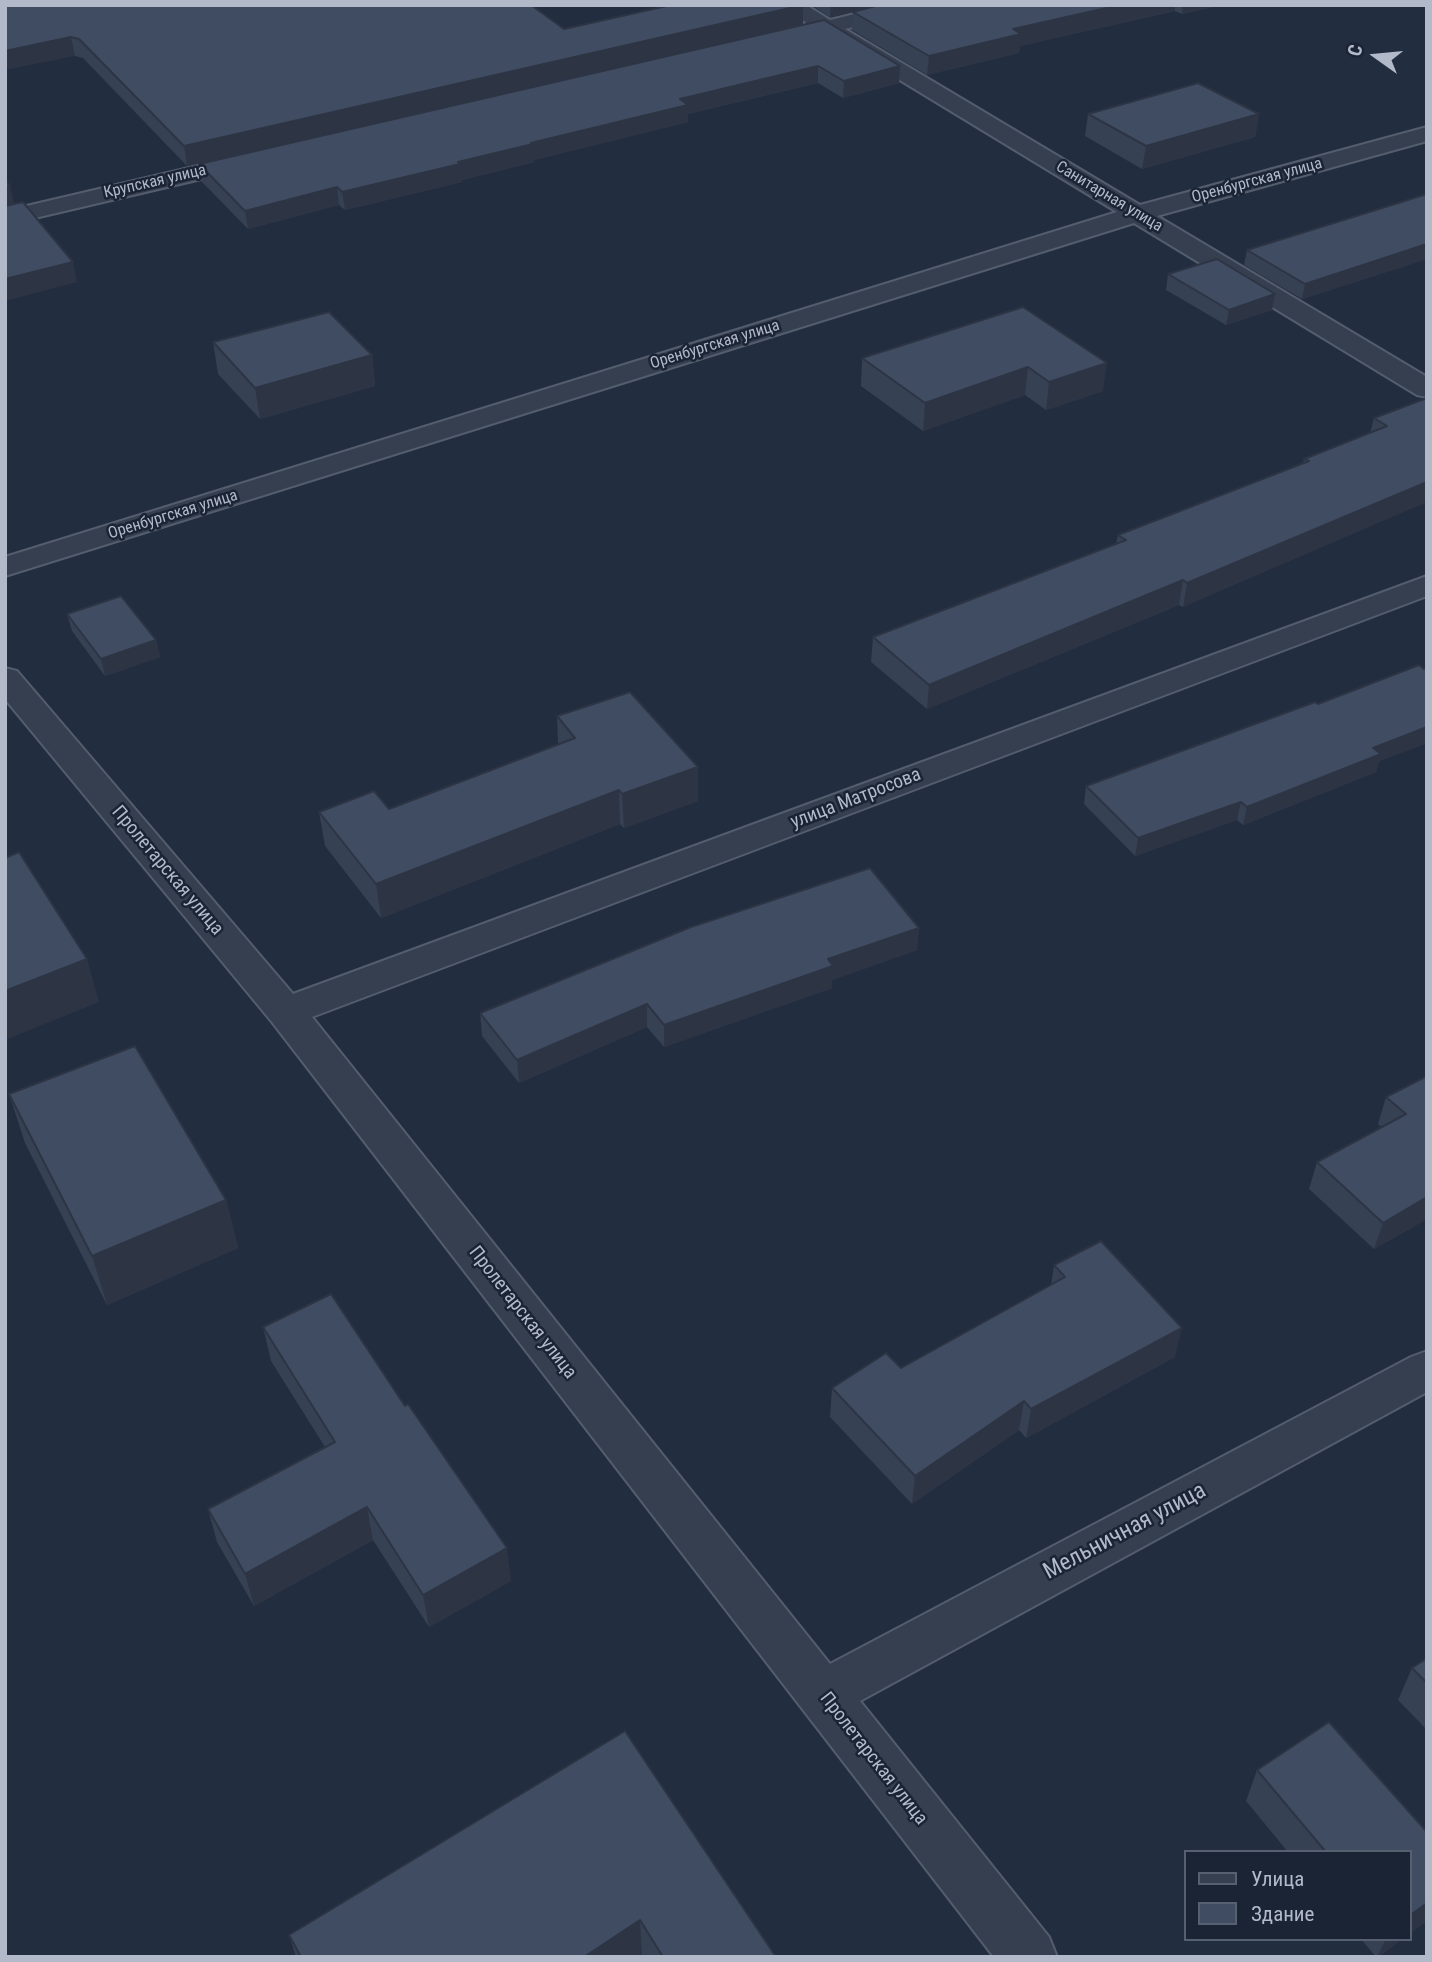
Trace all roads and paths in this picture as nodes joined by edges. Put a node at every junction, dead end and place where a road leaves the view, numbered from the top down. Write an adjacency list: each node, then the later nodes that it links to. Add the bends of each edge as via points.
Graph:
1 (791, 5): 3 (street, Санитарная улица)
2 (920, 5): 3 (street)
3 (827, 27): 4 (street); 7 (street, Санитарная улица)
4 (759, 43)
5 (1427, 134): 7 (street, Оренбургская улица)
6 (275, 154): 8 (street, Крупская улица)
7 (1136, 214): 9 (street, Санитарная улица); 10 (street, Оренбургская улица)
8 (5, 218)
9 (1427, 389)
10 (5, 567)
11 (1427, 585): 13 (street, улица Матросова)
12 (5, 678): 13 (street, Пролетарская улица)
13 (286, 1012): 15 (street, Пролетарская улица)
14 (1427, 1370): 15 (street, Мельничная улица)
15 (822, 1695): 16 (street, Пролетарская улица)
16 (1029, 1957)

